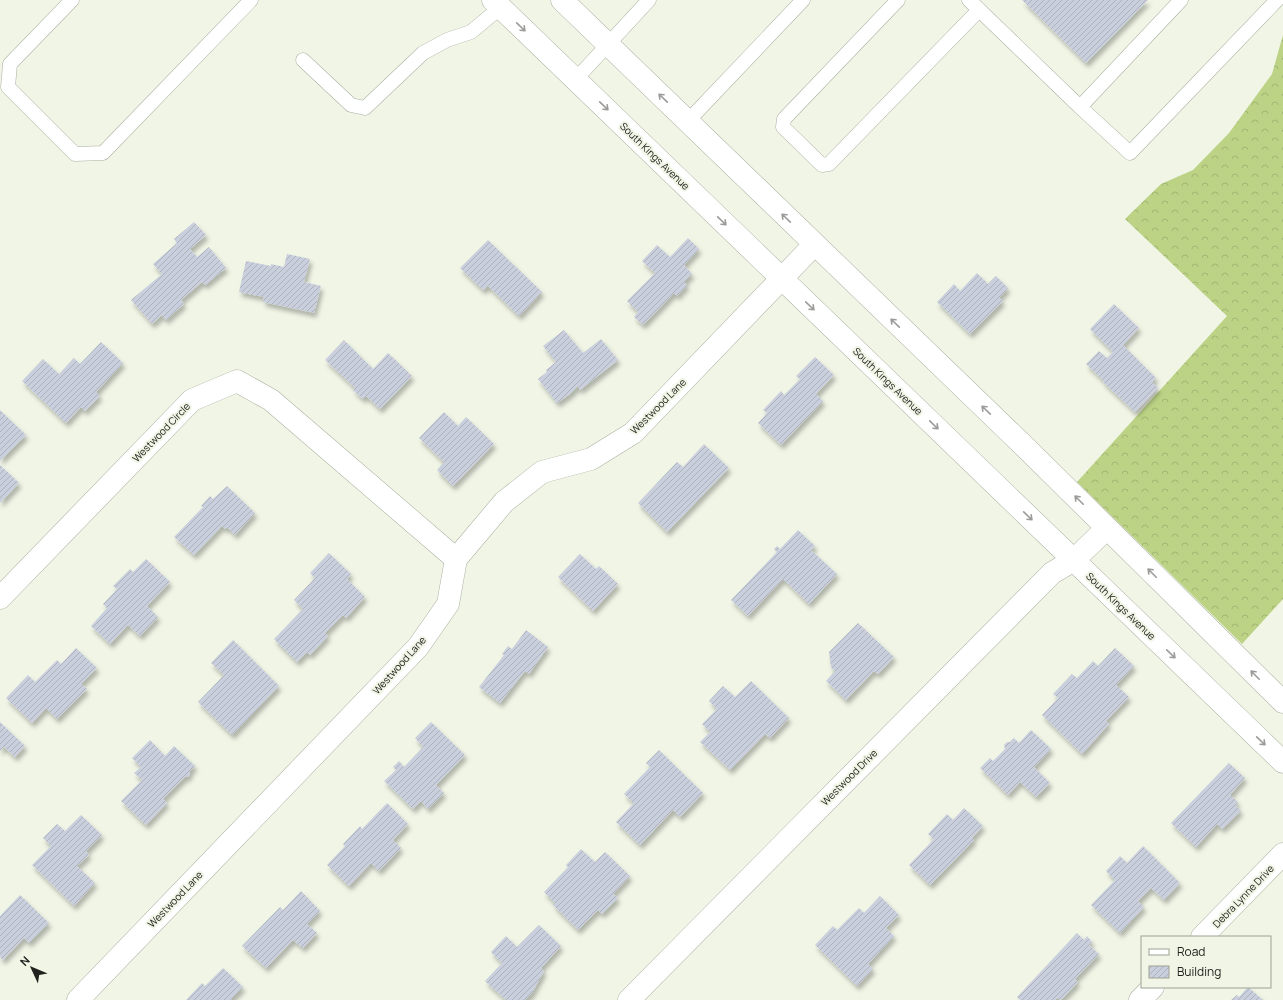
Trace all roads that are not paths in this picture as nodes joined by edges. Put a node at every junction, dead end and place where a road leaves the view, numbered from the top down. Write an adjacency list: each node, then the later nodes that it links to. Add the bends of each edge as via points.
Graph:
1 (72, 0): 2 (lane, via 10,64 8,87 75,154 103,153)
2 (251, 0)
3 (562, 0): 12 (street)
4 (649, 0): 12 (lane)
5 (803, 0): 16 (lane)
6 (898, 0): 11 (lane, via 784,119 783,127 822,165 829,164)
7 (969, 0): 11 (lane)
8 (1181, 0): 15 (lane)
9 (1278, 0): 15 (lane, via 1130,153)
10 (497, 4): 13 (lane, via 471,32 447,40 423,53 365,108 351,105); 14 (street, South Kings Avenue, one-way to 14)
11 (979, 10): 15 (lane)
12 (608, 45): 14 (lane); 16 (street, one-way to 12)
13 (303, 60)
14 (576, 79): 18 (street, South Kings Avenue, one-way to 18)
15 (1080, 107)
16 (687, 122): 17 (street, one-way to 16)
17 (814, 245): 18 (street, Westwood Lane); 19 (street, one-way to 17)
18 (782, 279): 20 (street, Westwood Lane, via 633,433 591,459 542,472 504,502); 21 (street, South Kings Avenue, one-way to 21)
19 (1107, 528): 21 (street, Westwood Drive); 23 (street, one-way to 19)
20 (456, 559): 22 (street, Westwood Circle, via 271,400 237,381 192,400); 28 (street, Westwood Lane, via 448,604 418,647)
21 (1074, 560): 24 (street, South Kings Avenue, one-way to 24); 29 (street, Westwood Drive, via 1052,573)
22 (0, 598)
23 (1283, 702)
24 (1283, 762)
25 (1283, 854): 26 (street, Debra Lynne Drive)
26 (1203, 936)
27 (1152, 988): 30 (street)
28 (78, 1000)
29 (629, 1000)
30 (1140, 1000)

